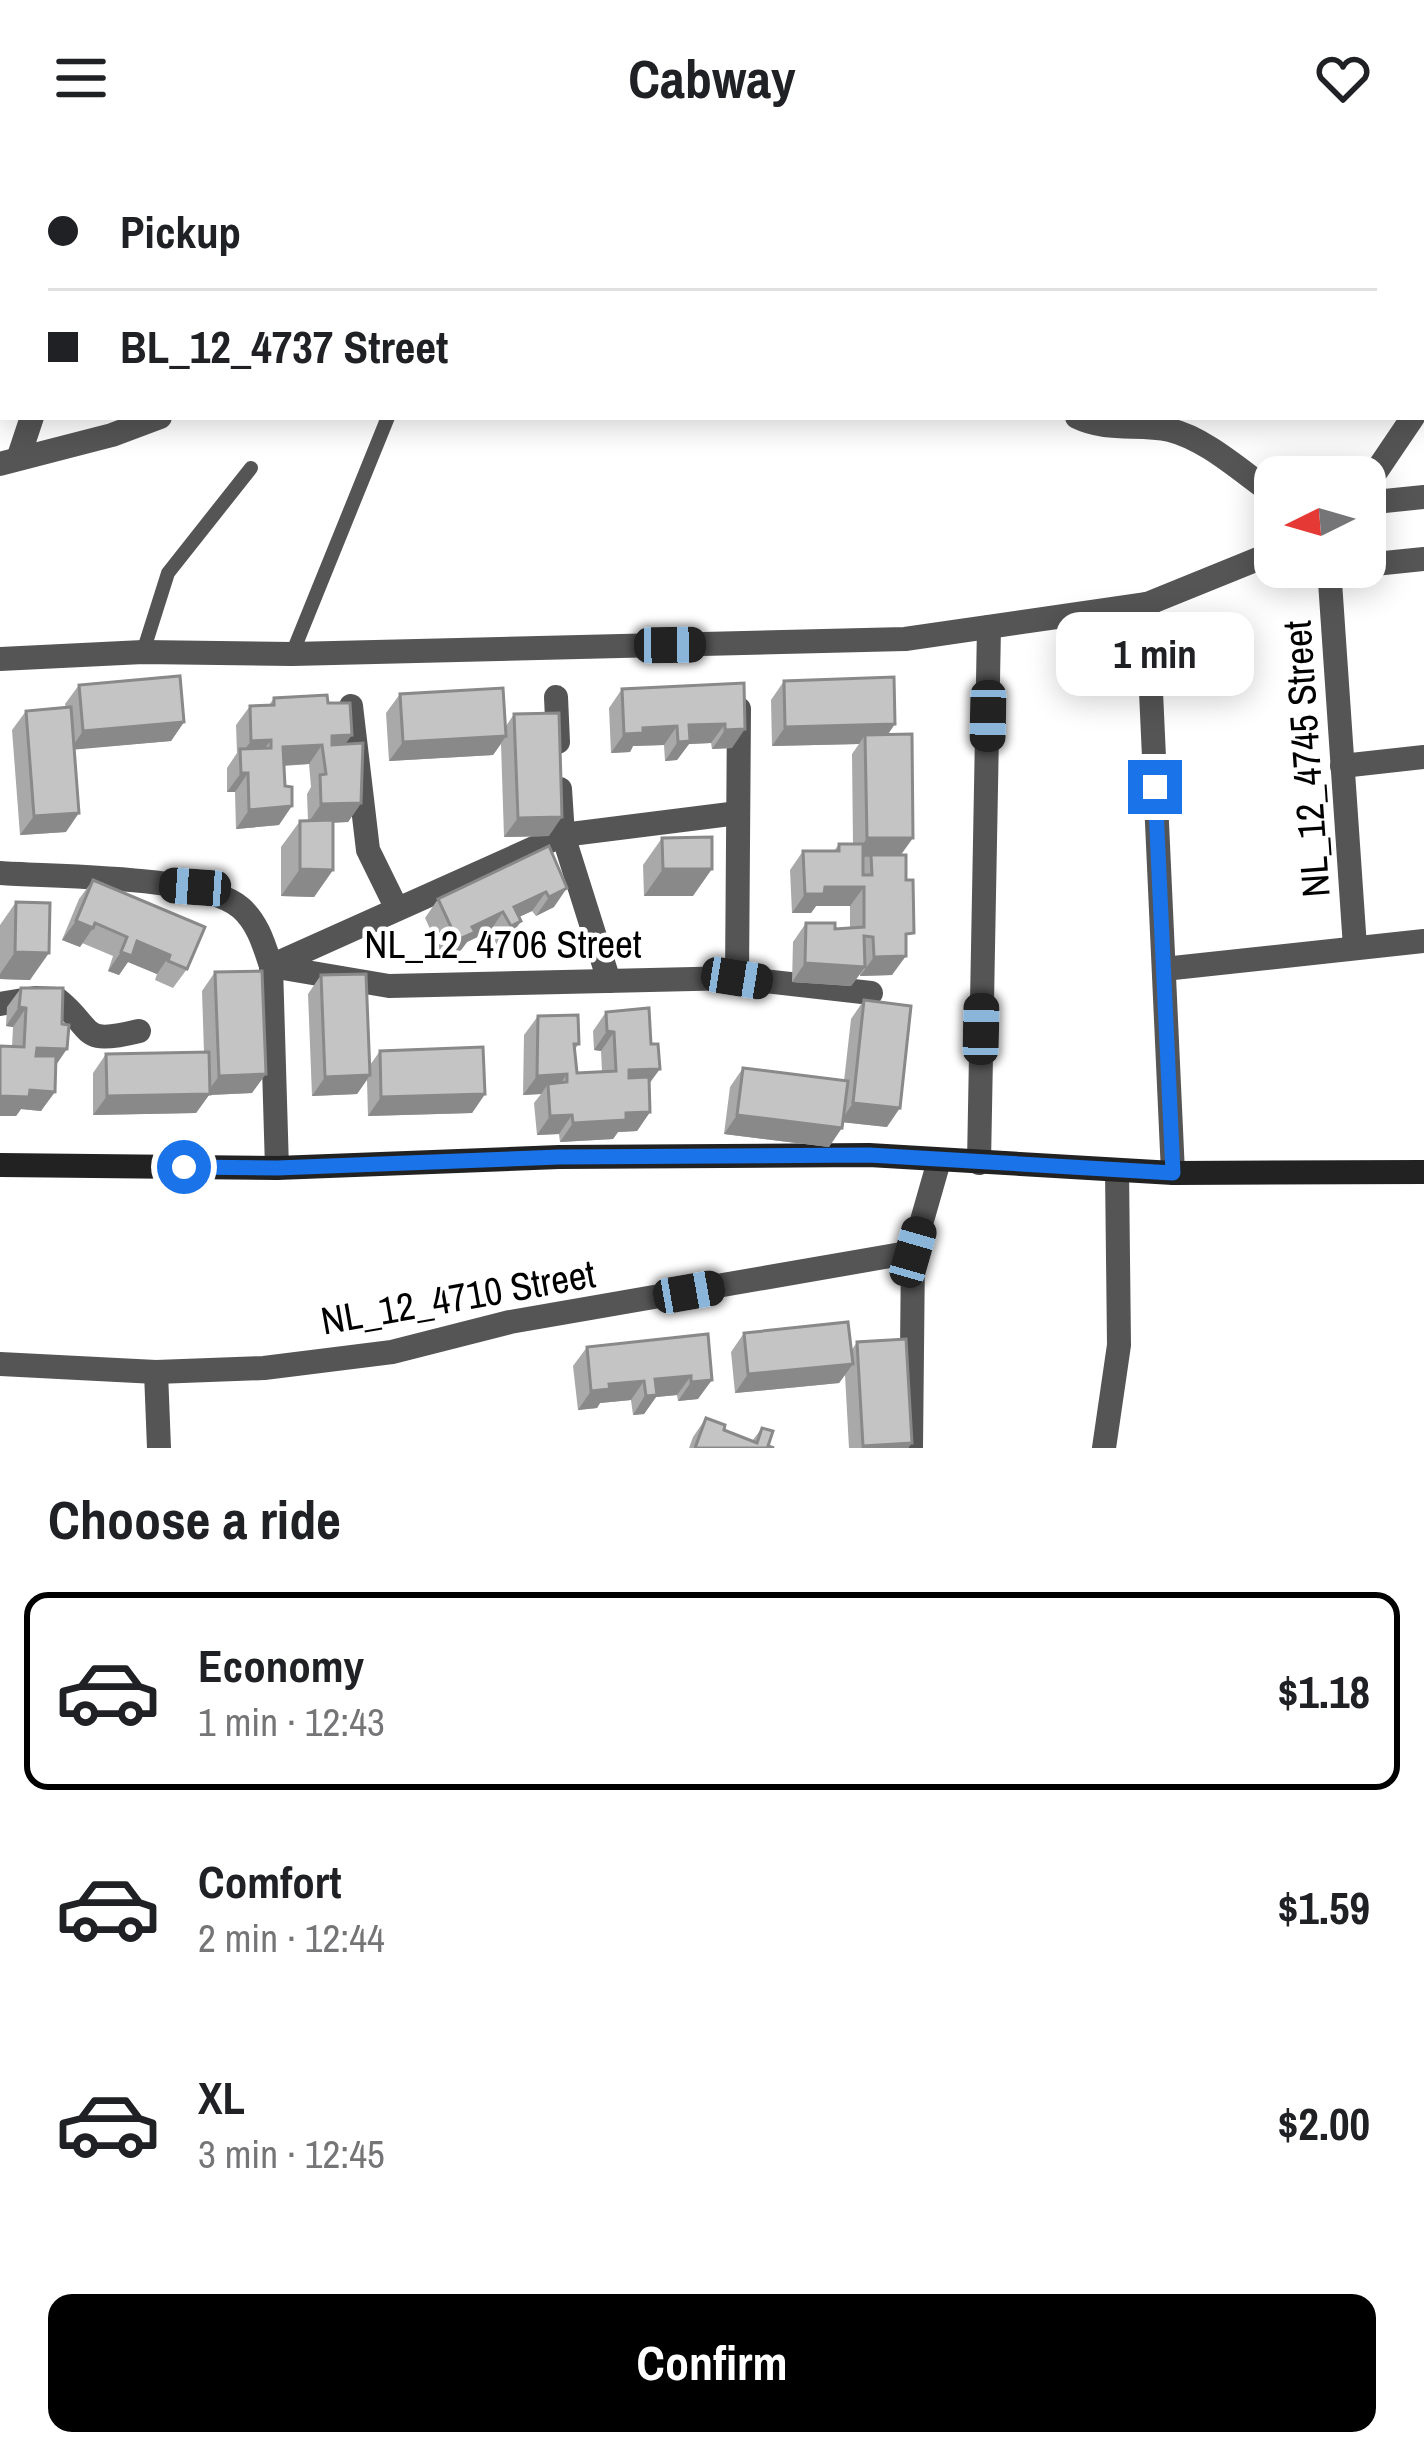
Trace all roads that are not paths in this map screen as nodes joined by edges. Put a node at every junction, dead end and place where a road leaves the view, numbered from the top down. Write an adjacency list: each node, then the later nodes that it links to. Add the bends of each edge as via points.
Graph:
1 (30, 420): 7 (street)
2 (152, 420): 7 (street)
3 (387, 420): 19 (lane)
4 (1411, 420): 6 (street)
5 (1113, 423): 9 (street, via 1190,438)
6 (1386, 457)
7 (9, 460)
8 (251, 468): 18 (lane, via 168,573)
9 (1254, 481)
10 (1424, 497): 11 (street)
11 (1386, 501)
12 (1424, 559): 14 (street)
13 (1254, 561): 16 (street)
14 (1386, 563)
15 (1332, 588): 25 (street, NL_12_4745 Street)
16 (1147, 604): 17 (street); 33 (street)
17 (989, 627): 19 (street, via 905,639); 40 (street)
18 (143, 652): 19 (street); 20 (street)
19 (292, 654)
20 (0, 659)
21 (739, 689): 26 (street)
22 (556, 697): 27 (street)
23 (351, 706): 29 (street, NL_12_4706 Street, via 368,850)
24 (1424, 757): 25 (street)
25 (1342, 766): 31 (street, NL_12_4745 Street)
26 (738, 813): 27 (street, NL_12_4706 Street); 34 (street)
27 (563, 835): 29 (street, NL_12_4706 Street); 35 (street)
28 (0, 873): 32 (street, via 213,892 246,912)
29 (396, 907): 32 (street, NL_12_4706 Street)
30 (1424, 941): 31 (street)
31 (1355, 946): 33 (street)
32 (271, 966): 35 (street, NL_12_4706 Street, via 389,986); 42 (street)
33 (1164, 969): 45 (street)
34 (737, 978): 35 (street, NL_12_4706 Street); 36 (street, NL_12_4706 Street)
35 (609, 981)
36 (871, 993)
37 (0, 1004): 38 (street, via 57,999 94,1036)
38 (139, 1031)
39 (939, 1160): 40 (street); 42 (street, via 583,1157); 46 (street)
40 (979, 1163): 43 (street)
41 (0, 1165): 42 (street)
42 (277, 1168)
43 (1117, 1171): 45 (street); 51 (street, via 1119,1345)
44 (1424, 1172): 45 (street)
45 (1173, 1173)
46 (913, 1252): 48 (street, NL_12_4710 Street, via 510,1322 392,1352); 50 (street)
47 (0, 1364): 48 (street, NL_12_4710 Street)
48 (155, 1372): 49 (street)
49 (159, 1448)
50 (911, 1448)
51 (1103, 1448)

